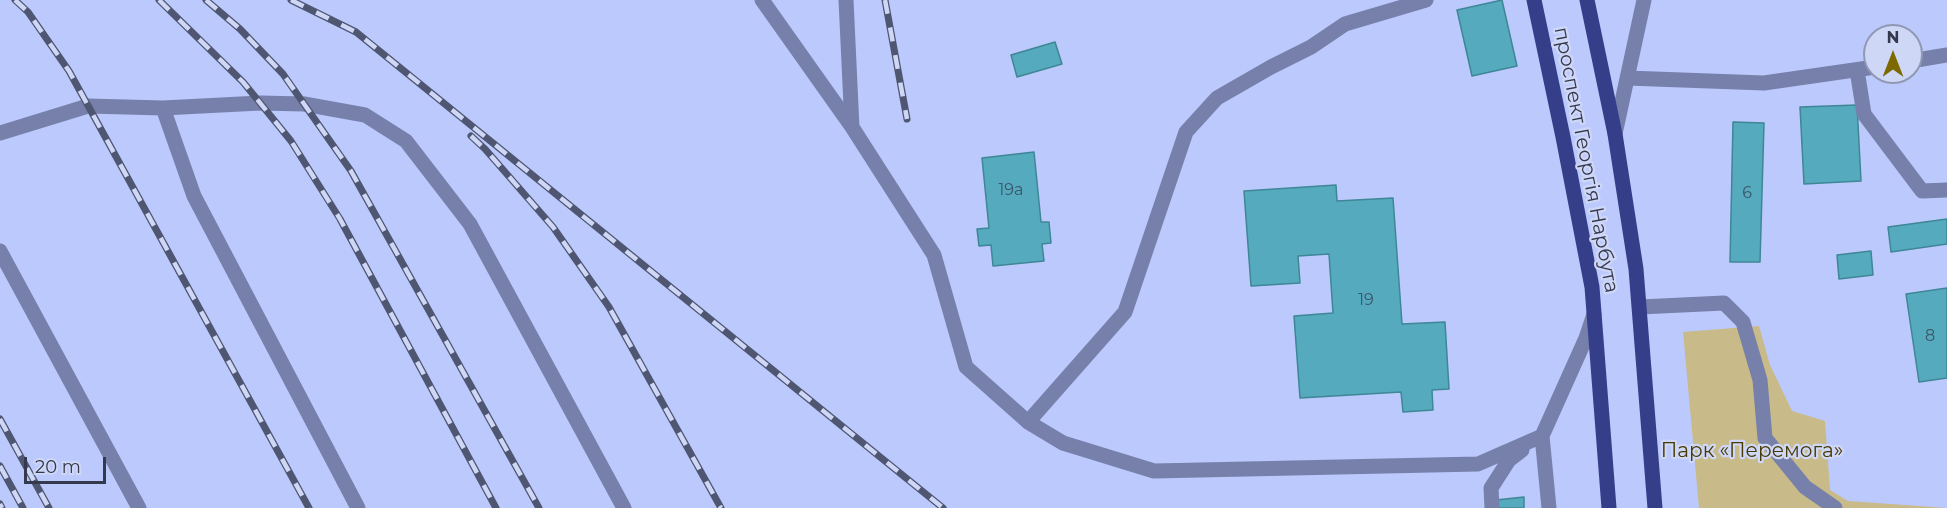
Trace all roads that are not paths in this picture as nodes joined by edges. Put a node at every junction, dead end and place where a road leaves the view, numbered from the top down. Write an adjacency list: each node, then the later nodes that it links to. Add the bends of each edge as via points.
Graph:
1 (762, 0): 13 (street)
2 (846, 0): 13 (street)
3 (1426, 0): 20 (street, via 1345,24 1311,47 1216,98 1186,132 1125,312)
4 (1534, 0): 19 (main road, проспект Георгія Нарбута, via 1592,287)
5 (1587, 0): 15 (main road, проспект Георгія Нарбута)
6 (1644, 0): 11 (street)
7 (1947, 55): 8 (street)
8 (1923, 59)
9 (1863, 69): 10 (street)
10 (1857, 70): 11 (street, via 1764,83); 16 (street, via 1863,114 1922,191)
11 (1627, 78): 15 (street)
12 (163, 108): 14 (street, via 88,106); 23 (street, via 194,196); 24 (street, via 304,104 365,115 406,141 470,224)
13 (852, 127): 20 (street, via 934,255 966,367)
14 (0, 132)
15 (1615, 134): 18 (main road, проспект Георгія Нарбута)
16 (1947, 190)
17 (0, 250): 22 (street)
18 (1640, 307): 28 (main road, проспект Георгія Нарбута); 29 (street, via 1724,303 1743,322 1760,380 1765,438 1805,487)
19 (1593, 314): 21 (street); 27 (main road, проспект Георгія Нарбута)
20 (1028, 422): 21 (street, via 1063,443 1154,471 1478,464)
21 (1542, 436): 25 (street, via 1509,460 1491,488); 26 (street)
22 (139, 508)
23 (358, 508)
24 (624, 508)
25 (1492, 508)
26 (1549, 508)
27 (1610, 508)
28 (1655, 508)
29 (1835, 508)

